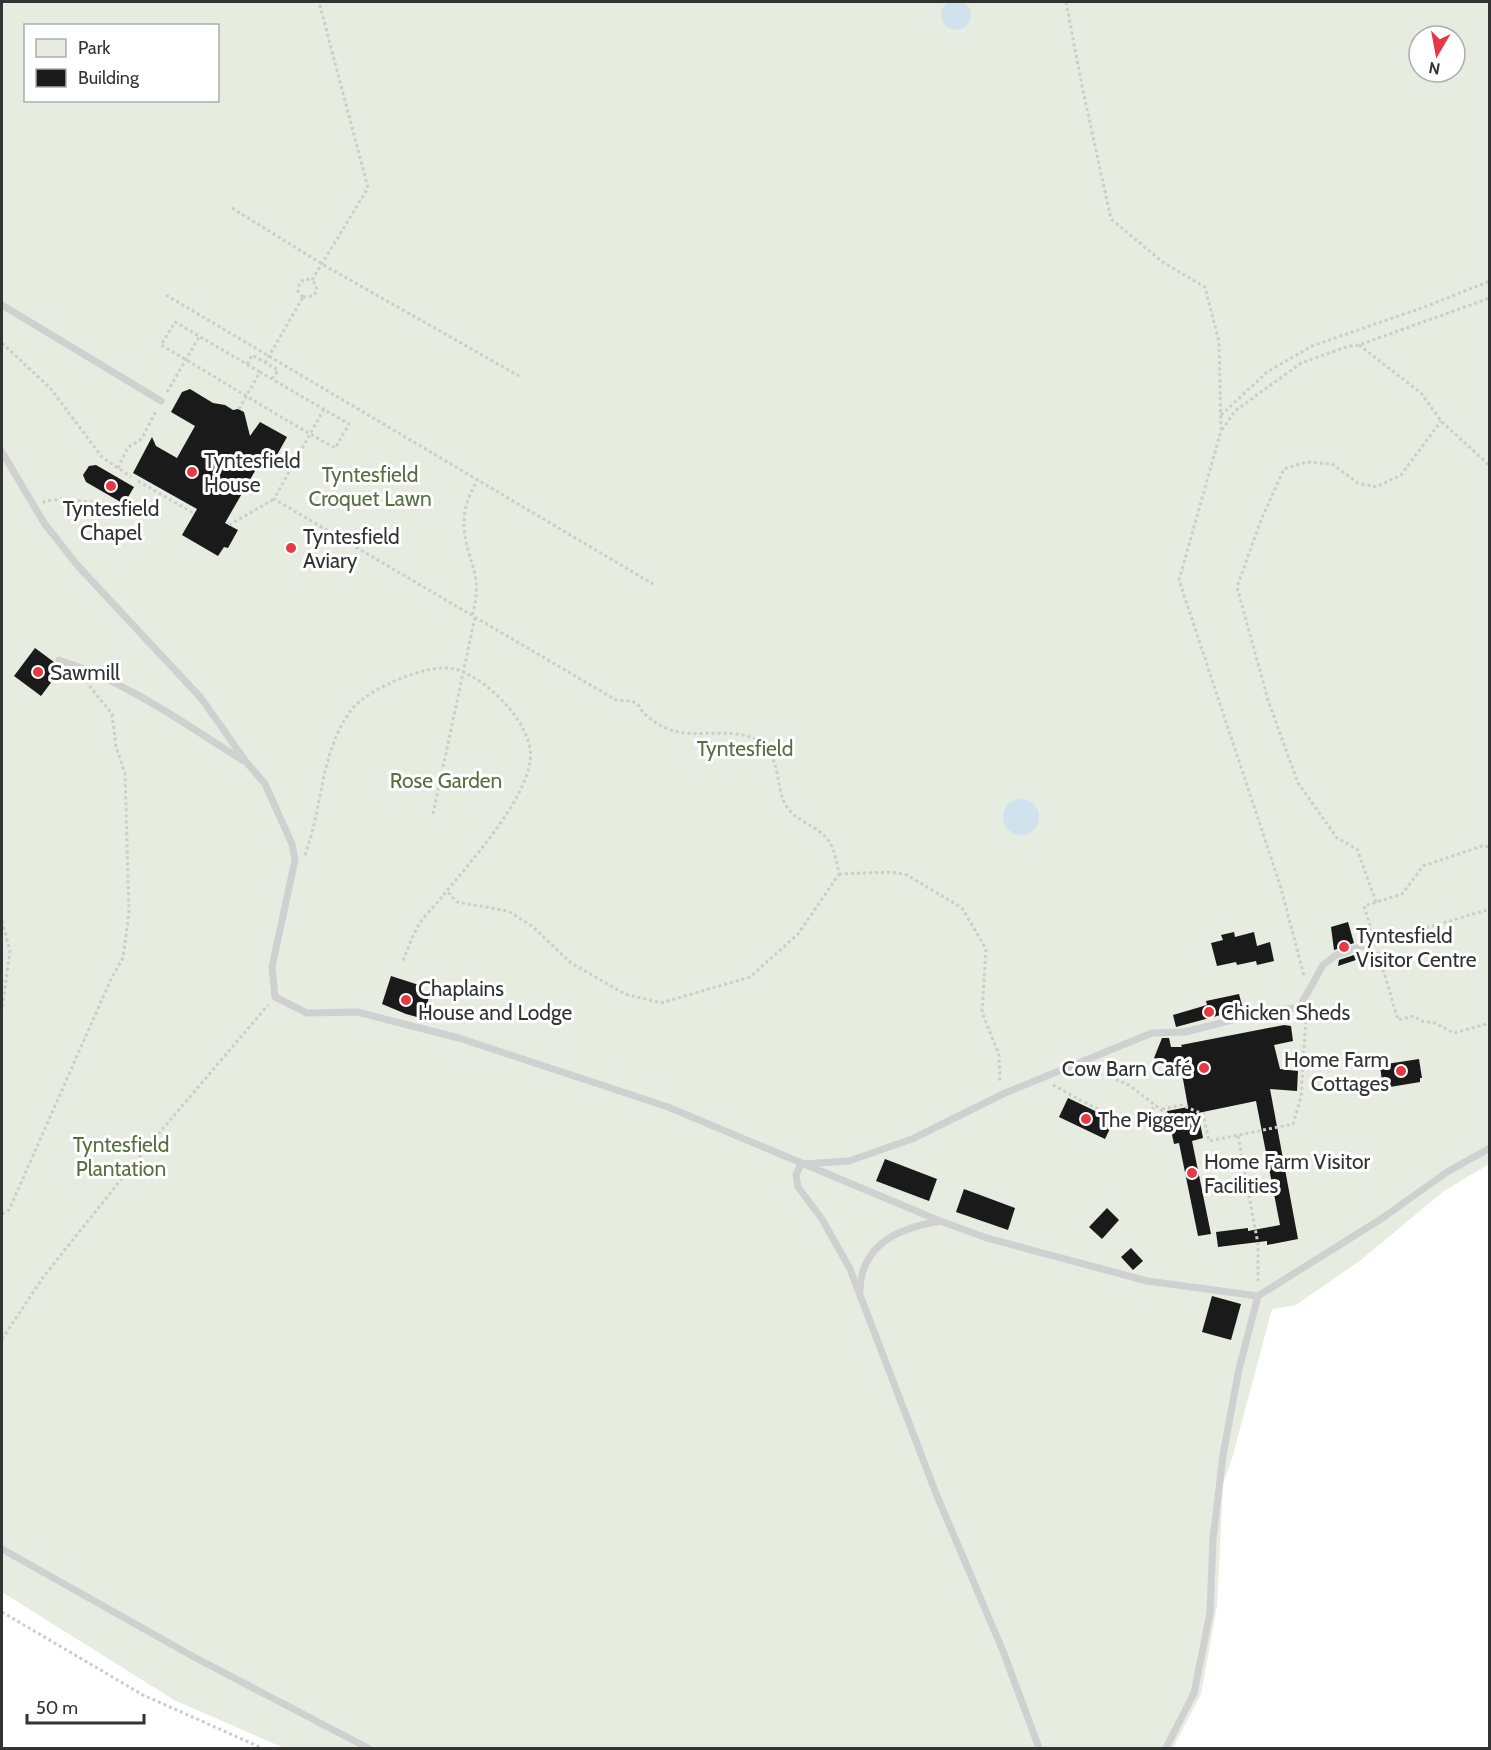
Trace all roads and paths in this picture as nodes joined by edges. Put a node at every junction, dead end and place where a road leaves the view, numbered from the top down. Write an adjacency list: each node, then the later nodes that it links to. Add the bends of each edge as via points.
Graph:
1 (319, 2): 4 (path, via 368,188)
2 (1066, 2): 27 (path, via 1112,219 1164,263 1204,287 1219,342)
3 (232, 208): 4 (path)
4 (322, 264): 5 (path); 19 (path)
5 (312, 280): 8 (path, via 317,291 310,298); 8 (path, via 304,279 299,285)
6 (1490, 280): 25 (path, via 1312,346 1268,372)
7 (166, 295): 14 (path)
8 (303, 297): 14 (path)
9 (1490, 298): 13 (path)
10 (2, 305): 22 (lane)
11 (199, 337): 15 (path); 15 (path, via 175,322 160,345); 17 (path)
12 (2, 343): 31 (path, via 50,388 102,458)
13 (1359, 345): 26 (path, via 1421,393); 27 (path, via 1301,363 1235,411)
14 (268, 357): 16 (path); 34 (path)
15 (186, 360): 21 (path); 22 (path)
16 (265, 363): 17 (path, via 252,355); 20 (path, via 278,370)
17 (247, 364): 18 (path)
18 (260, 372): 20 (path); 21 (path)
19 (519, 376)
20 (273, 379): 24 (path)
21 (247, 396): 23 (path); 28 (path)
22 (161, 401): 31 (path, via 143,436 128,447)
23 (239, 409)
24 (324, 410): 28 (path); 28 (path, via 349,424 335,448)
25 (1221, 415)
26 (1441, 421): 30 (path); 51 (path, via 1401,475 1377,487 1358,483 1332,464 1307,462 1284,469 1237,587 1268,700 1298,783 1337,838 1357,849)
27 (1221, 431): 56 (path, via 1179,580 1281,888)
28 (311, 434): 35 (path)
29 (2, 452): 37 (lane)
30 (1490, 466)
31 (118, 468): 32 (path)
32 (131, 477)
33 (138, 481): 38 (path)
34 (477, 481): 40 (path); 41 (path, via 464,514 465,535 477,580)
35 (274, 499): 39 (path); 41 (path)
36 (119, 501): 37 (path, via 45,501)
37 (36, 512): 45 (lane, via 78,566 201,698)
38 (195, 513)
39 (229, 525)
40 (653, 584)
41 (473, 616): 43 (path); 49 (path, via 616,700 633,702 671,731 741,735 759,742 773,757 785,804 830,842)
42 (59, 660): 45 (lane, via 113,682)
43 (463, 673): 46 (path); 48 (path, via 452,668 434,669 406,677 382,685 353,708 332,744); 50 (path, via 479,681 514,714 525,731 531,759 523,787 507,814)
44 (85, 681): 70 (path, via 111,714 125,773 129,913 123,958 9,1210)
45 (247, 763): 57 (lane, via 265,784 292,843 295,860 272,967)
46 (433, 814)
47 (1490, 847): 51 (path, via 1482,846 1423,866 1402,894)
48 (302, 865)
49 (839, 874): 50 (path, via 798,934 750,977 661,1003 625,994 571,963 532,926 508,911 457,902); 63 (path, via 907,875 962,908 986,949 982,1012 999,1055 1000,1087)
50 (447, 891): 55 (path, via 419,924)
51 (1376, 902): 54 (path, via 1364,906)
52 (1490, 909): 54 (path)
53 (2, 921): 58 (path, via 10,951)
54 (1375, 942): 56 (lane, via 1336,955 1323,965); 60 (path, via 1398,1020 1414,1016 1454,1033)
55 (402, 963)
56 (1306, 993): 62 (lane, via 1299,1008 1272,1010 1185,1032 1152,1034)
57 (275, 997): 69 (lane, via 307,1013 357,1012 459,1038 668,1107); 74 (path, via 44,1276)
58 (2, 1010)
59 (1306, 1012): 67 (path, via 1301,1097 1293,1124)
60 (1490, 1023)
61 (1081, 1075): 64 (path, via 1103,1074 1129,1085)
62 (1039, 1078): 63 (lane); 64 (path, via 1127,1118 1148,1113)
63 (1005, 1093): 69 (lane, via 912,1139 849,1161)
64 (1157, 1105): 65 (path)
65 (1162, 1109): 66 (path); 67 (path, via 1181,1105 1203,1114 1203,1128 1209,1141)
66 (1167, 1115)
67 (1238, 1136): 73 (path, via 1258,1244)
68 (1490, 1148): 73 (lane)
69 (801, 1164): 71 (lane); 72 (lane, via 796,1175 798,1187 822,1219)
70 (2, 1214)
71 (940, 1221): 72 (lane, via 909,1227 887,1239 870,1256); 73 (lane, via 1147,1281)
72 (860, 1295): 79 (lane)
73 (1258, 1296): 80 (lane, via 1222,1455 1210,1613 1194,1694)
74 (2, 1339)
75 (2, 1548): 78 (lane, via 194,1657)
76 (2, 1611): 77 (path, via 143,1695)
77 (262, 1749)
78 (368, 1749)
79 (1039, 1749)
80 (1166, 1749)

